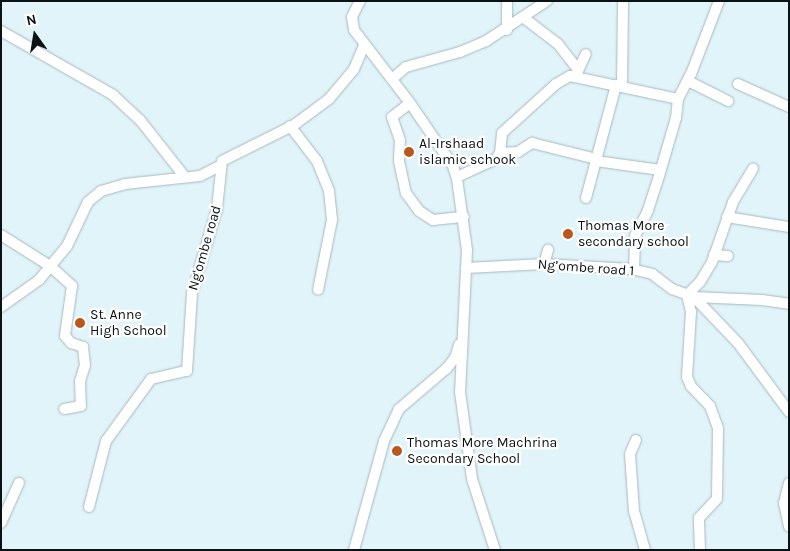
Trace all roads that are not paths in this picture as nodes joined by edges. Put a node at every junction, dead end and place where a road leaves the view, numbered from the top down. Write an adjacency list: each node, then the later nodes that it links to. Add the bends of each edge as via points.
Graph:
1 (507, 1): 7 (street)
2 (547, 1): 6 (street)
3 (623, 1): 15 (street)
4 (719, 1): 13 (street)
5 (354, 4): 9 (street, via 354,30)
6 (524, 18): 7 (street); 11 (street, via 558,44)
7 (508, 30): 12 (street, via 460,52 406,67)
8 (1, 31): 27 (street, via 113,95 140,120)
9 (364, 46): 12 (street); 20 (street, via 354,69 333,95)
10 (586, 54): 11 (street)
11 (577, 73): 15 (street); 21 (street, via 556,84 502,133)
12 (392, 78): 18 (street)
13 (688, 81): 16 (street); 17 (street)
14 (738, 84): 19 (street)
15 (619, 86): 16 (street); 22 (street)
16 (678, 99): 25 (street, via 676,118)
17 (728, 101)
18 (410, 103): 26 (street, via 453,166); 29 (street, via 392,118 400,140 399,161 406,193 419,211 437,222)
19 (789, 107)
20 (290, 126): 23 (street, via 227,156); 40 (street, via 317,161 329,191 332,220)
21 (500, 153): 22 (street, via 518,152 532,143); 26 (street, via 496,159)
22 (596, 160): 25 (street); 28 (street)
23 (220, 166): 27 (street, via 200,176); 50 (street, Ng'ombe road, via 217,209 192,293 187,371 151,379 106,441)
24 (753, 169): 30 (street, via 741,184)
25 (660, 170): 39 (street, via 648,210 635,236)
26 (456, 177): 29 (street)
27 (185, 178): 37 (street, via 124,184 102,191 88,202 67,246)
28 (586, 198)
29 (464, 217): 38 (street)
30 (727, 217): 31 (street); 34 (street)
31 (789, 227)
32 (1, 235): 37 (street)
33 (548, 250): 36 (street)
34 (714, 255): 35 (street); 41 (street)
35 (728, 256)
36 (544, 264): 38 (street, Ng’ombe road 1); 39 (street, Ng’ombe road 1)
37 (50, 266): 43 (street, via 28,290); 45 (street, via 72,286 66,336 71,344 83,347 85,355 84,374 80,381 82,403 74,410)
38 (466, 268): 44 (street)
39 (634, 270): 41 (street, Ng’ombe road 1, via 652,274 672,289)
40 (318, 290)
41 (690, 296): 42 (street, Ng’ombe road 1); 46 (street, via 738,343); 56 (street, via 687,377 710,406 718,428 717,498 699,518)
42 (789, 304)
43 (1, 307)
44 (461, 337): 53 (street, via 455,358 399,410 384,441); 54 (street, via 460,392 470,470)
45 (64, 409)
46 (789, 412)
47 (636, 440): 55 (street, via 630,454 634,511)
48 (19, 483): 51 (street)
49 (789, 483): 52 (street, via 784,503)
50 (89, 508)
51 (1, 523)
52 (789, 526)
53 (354, 550)
54 (495, 550)
55 (645, 550)
56 (700, 550)

